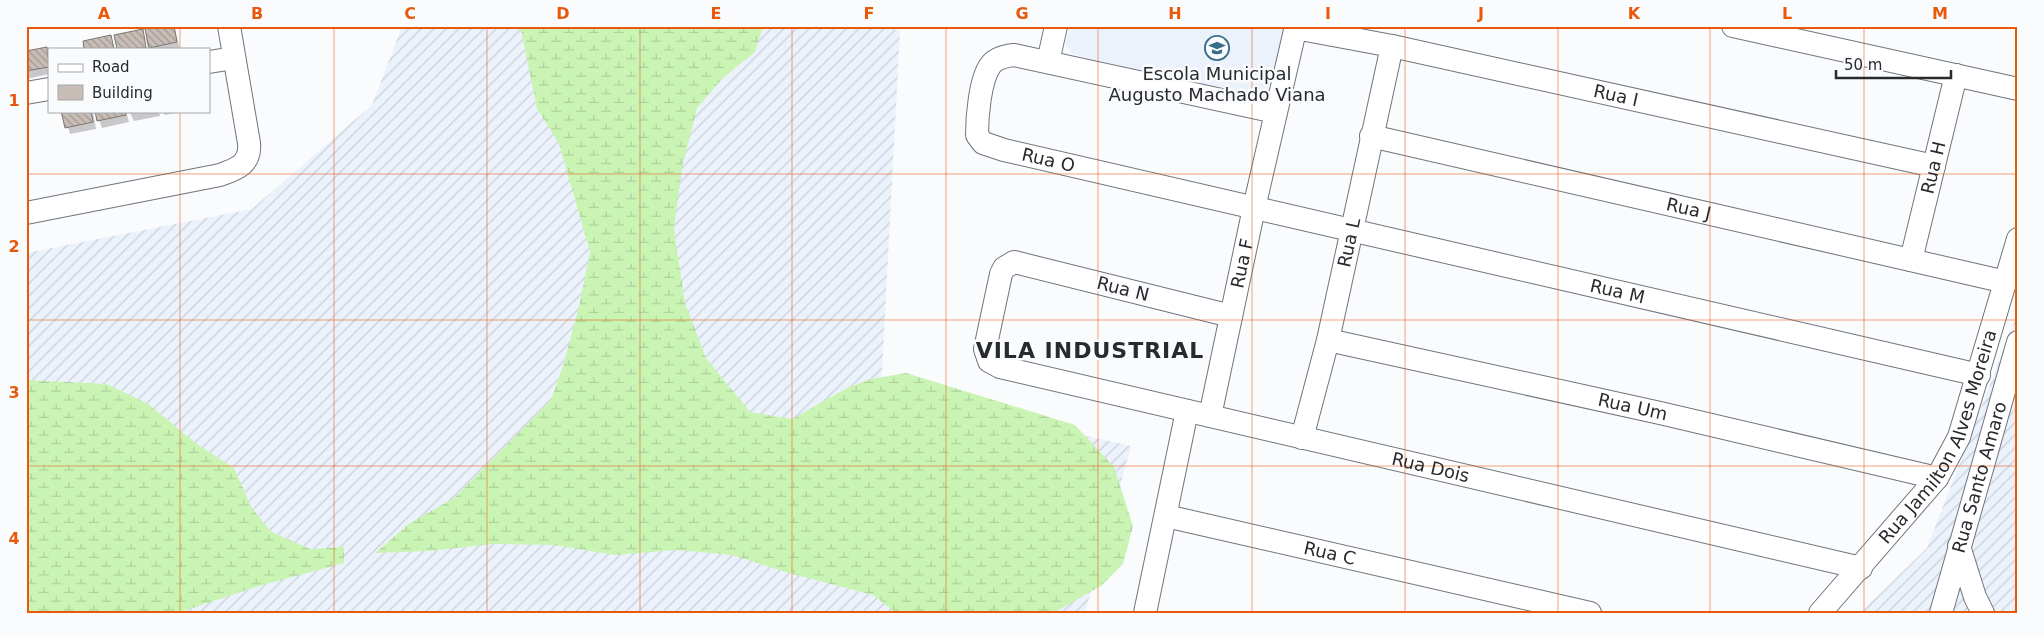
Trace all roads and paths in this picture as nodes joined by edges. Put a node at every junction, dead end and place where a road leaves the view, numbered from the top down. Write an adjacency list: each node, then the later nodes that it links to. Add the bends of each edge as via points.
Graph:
1 (229, 26): 6 (street)
2 (1056, 26): 8 (street)
3 (1733, 26): 9 (street)
4 (1296, 27): 5 (street, Rua I); 13 (street, Rua F)
5 (1392, 46): 14 (street, Rua L); 15 (street, Rua I)
6 (234, 58): 7 (street); 17 (street, via 250,150 242,166 220,175)
7 (210, 62)
8 (1048, 62): 13 (street); 16 (street, Rua O, via 1004,56 990,66 977,122 978,135 983,143 997,149)
9 (1956, 75): 11 (street); 15 (street, Rua H)
10 (48, 89): 12 (street)
11 (2018, 89)
12 (26, 92)
13 (1276, 112): 16 (street, Rua F)
14 (1371, 136): 18 (street, Rua L); 20 (street, Rua J)
15 (1934, 166): 20 (street, Rua H)
16 (1254, 208): 18 (street, Rua M); 22 (street, Rua F)
17 (26, 213)
18 (1351, 230): 23 (street, Rua L); 26 (street, Rua M)
19 (2018, 239): 21 (street, Rua Jamilton Alves Moreira)
20 (1911, 260): 21 (street, Rua J)
21 (2006, 282): 26 (street, Rua Jamilton Alves Moreira)
22 (1232, 316): 25 (street, Rua N, via 1014,262 1001,274 985,350 989,361); 28 (street, Rua F)
23 (1328, 340): 30 (street, Rua L); 32 (street, Rua Um)
24 (2018, 342): 31 (street, Rua Santo Amaro)
25 (1000, 367): 27 (street, Rua Dois)
26 (1979, 375): 29 (street, Rua Jamilton Alves Moreira)
27 (1187, 411): 28 (street, Rua Dois); 33 (street)
28 (1210, 416): 30 (street, Rua Dois)
29 (1959, 437): 31 (street); 32 (street, Rua Jamilton Alves Moreira)
30 (1302, 438): 35 (street, Rua Dois)
31 (1987, 447): 34 (street, Rua Santo Amaro)
32 (1937, 478): 35 (street, Rua Jamilton Alves Moreira)
33 (1166, 516): 36 (street); 37 (street, Rua C)
34 (1959, 546): 39 (street, Rua Santo Amaro); 40 (street)
35 (1861, 568): 38 (street, Rua Jamilton Alves Moreira)
36 (1145, 613)
37 (1590, 613)
38 (1820, 613)
39 (1941, 613)
40 (1983, 613)

